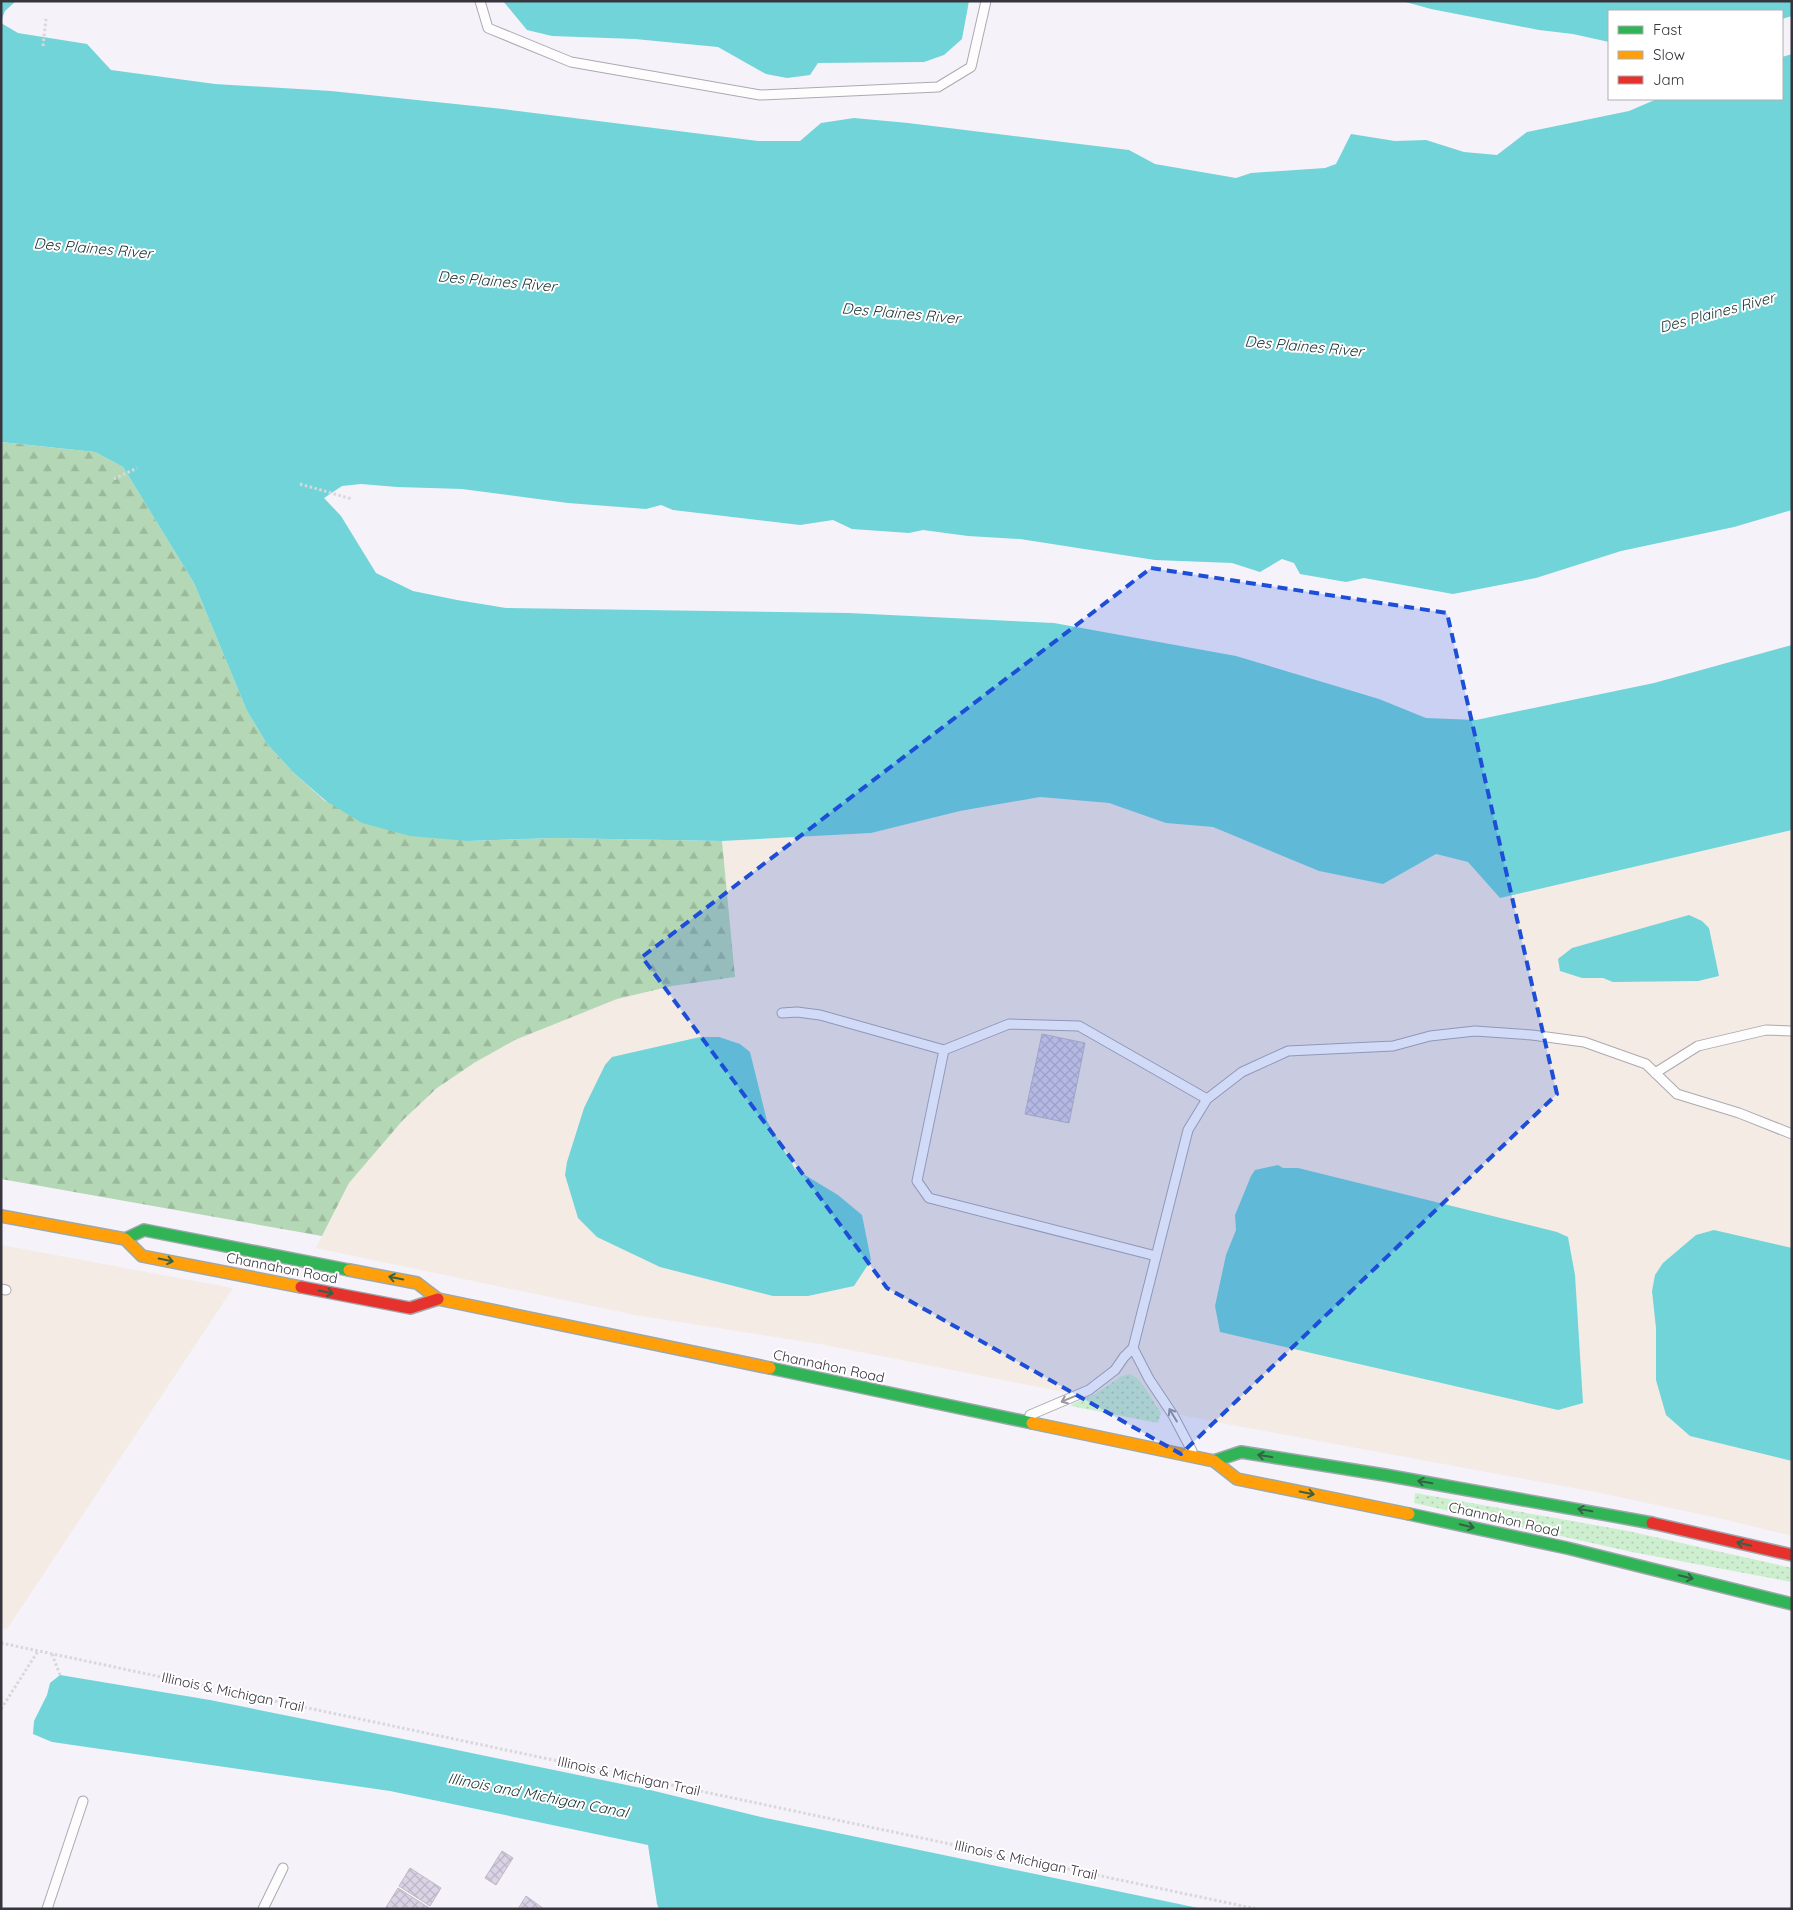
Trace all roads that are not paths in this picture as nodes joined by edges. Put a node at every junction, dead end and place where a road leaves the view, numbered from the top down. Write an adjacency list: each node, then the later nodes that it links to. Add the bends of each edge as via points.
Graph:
1 (480, 1): 2 (lane, via 488,28 571,62 760,95 938,87 971,67)
2 (986, 1)
3 (782, 1013): 5 (lane, via 820,1016)
4 (1792, 1031): 6 (lane, via 1766,1030 1698,1046)
5 (944, 1050): 7 (lane, via 1009,1024 1079,1026); 11 (lane, via 917,1181 929,1198)
6 (1655, 1073): 7 (lane, via 1646,1064 1584,1042 1475,1031 1430,1036 1393,1046 1288,1051 1242,1072); 8 (lane, via 1677,1094)
7 (1207, 1100): 11 (lane, via 1188,1130)
8 (1792, 1134)
9 (1, 1216): 10 (main road, Channahon Road)
10 (125, 1238): 12 (main road, Channahon Road, one-way to 10, via 417,1283 322,1263 144,1230); 12 (main road, Channahon Road, one-way to 12, via 142,1256 410,1308)
11 (1156, 1256): 13 (lane)
12 (438, 1299): 14 (main road, Channahon Road)
13 (1133, 1348): 14 (lane, one-way to 14, via 1115,1370 1089,1390); 15 (lane, one-way to 13)
14 (1017, 1421): 15 (main road, Channahon Road)
15 (1196, 1458): 16 (main road, Channahon Road)
16 (1214, 1461): 17 (main road, Channahon Road, one-way to 16, via 1640,1520 1385,1475 1241,1452); 18 (main road, Channahon Road, one-way to 18, via 1237,1479 1567,1548)
17 (1792, 1555)
18 (1792, 1604)
19 (83, 1801): 21 (lane)
20 (282, 1868): 22 (lane)
21 (47, 1909)
22 (263, 1909)

